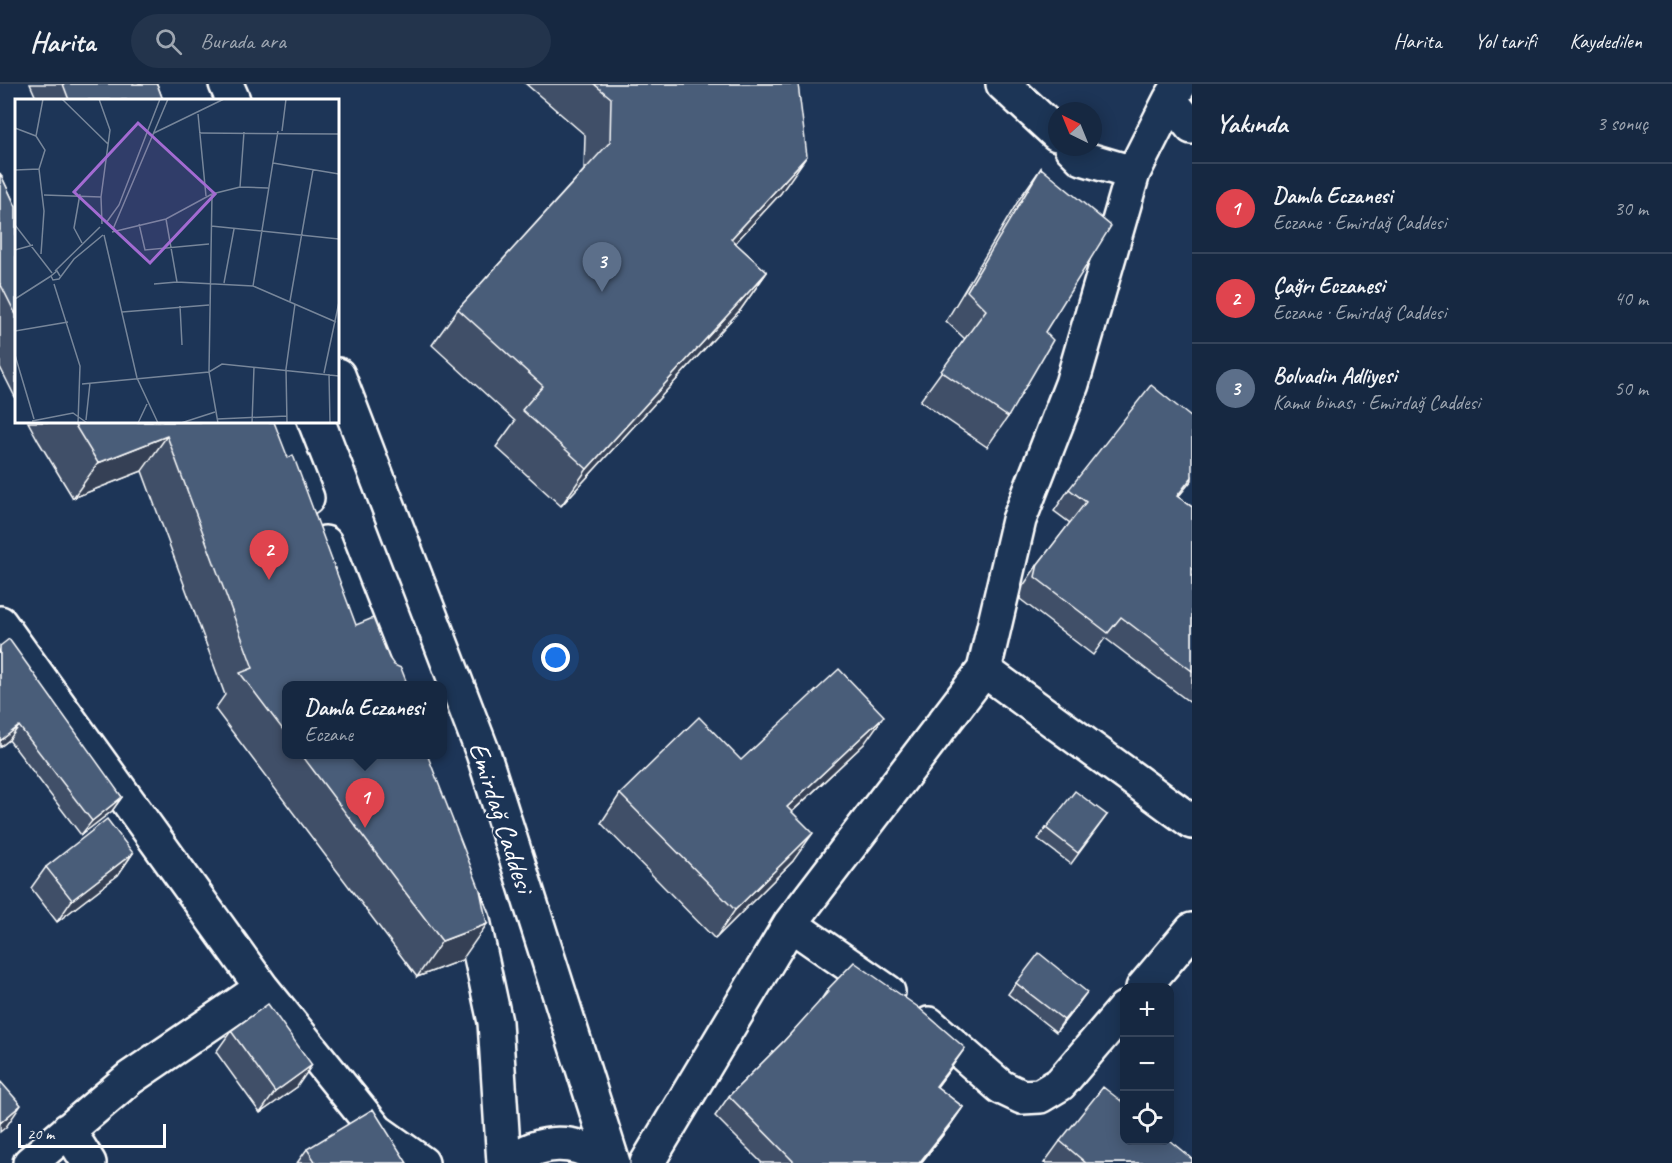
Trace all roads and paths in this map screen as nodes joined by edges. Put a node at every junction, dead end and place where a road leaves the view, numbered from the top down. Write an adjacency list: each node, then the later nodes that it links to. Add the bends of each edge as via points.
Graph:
1 (226, 84): 4 (street)
2 (1003, 84): 5 (street)
3 (1175, 92): 6 (street); 8 (street)
4 (232, 99)
5 (1048, 126)
6 (1192, 127)
7 (1080, 156): 8 (street)
8 (1133, 173): 12 (street, via 1072,384 1019,520)
9 (339, 378): 28 (street, Emirdağ Caddesi, via 483,753)
10 (277, 423): 13 (street)
11 (0, 623): 19 (street)
12 (984, 670): 14 (street); 16 (street)
13 (379, 681)
14 (1192, 822)
15 (451, 864): 25 (street, via 473,920 495,1023)
16 (790, 924): 20 (street, via 916,1012 1001,1087 1022,1097 1040,1096 1059,1084); 29 (street)
17 (1192, 930): 18 (street)
18 (1146, 983)
19 (262, 988): 21 (street, via 130,1078); 24 (street, via 377,1131)
20 (1120, 1015)
21 (68, 1130): 22 (street); 23 (street)
22 (30, 1163)
23 (89, 1163)
24 (422, 1163)
25 (504, 1163)
26 (510, 1163): 27 (street, via 547,1144 573,1145 597,1154)
27 (606, 1163)
28 (613, 1163)
29 (647, 1163)

